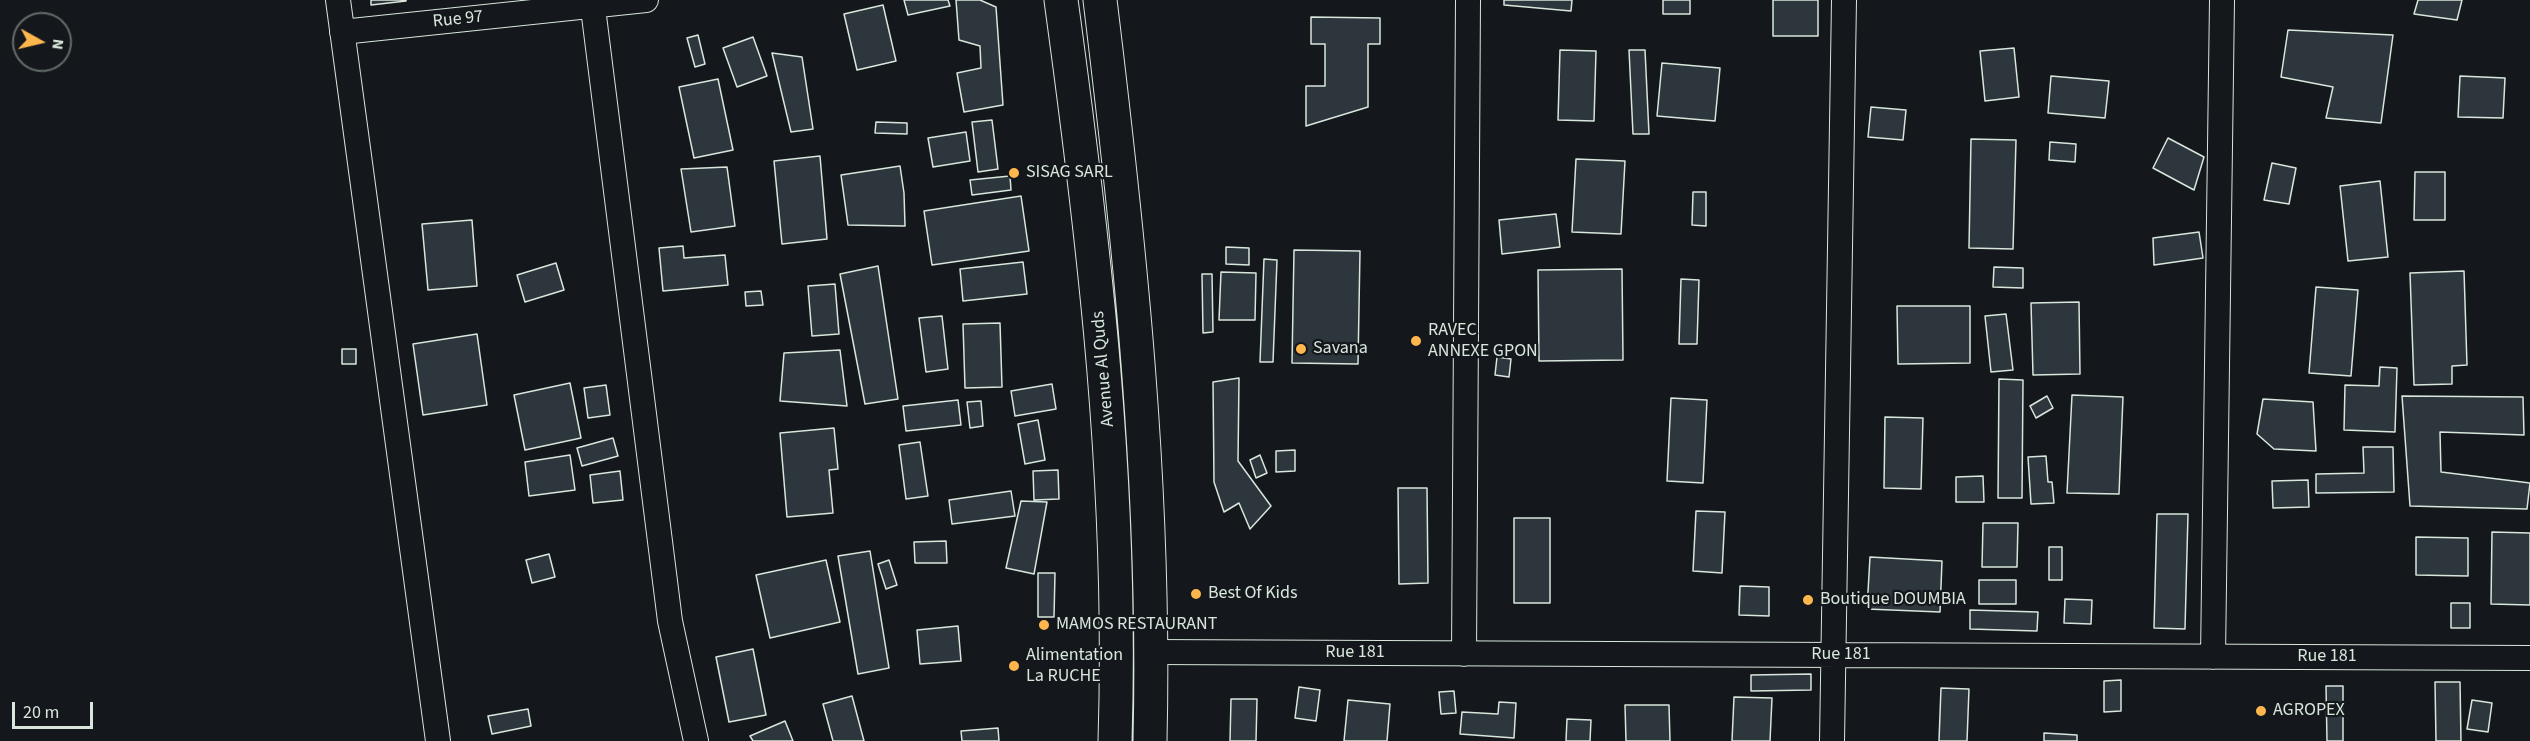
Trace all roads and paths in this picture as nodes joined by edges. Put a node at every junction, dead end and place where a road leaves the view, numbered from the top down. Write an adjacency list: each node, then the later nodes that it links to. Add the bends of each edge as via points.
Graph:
1 (338, 0): 9 (street)
2 (646, 0): 8 (street, Rue 97)
3 (1061, 0): 17 (main road, Avenue Al Quds, via 1088,199 1107,387 1118,666)
4 (1100, 0): 10 (main road, Avenue Al Quds, via 1140,381)
5 (1468, 0): 11 (street)
6 (1844, 0): 12 (street)
7 (2222, 0): 13 (street)
8 (592, 3): 9 (street, Rue 97); 16 (street, via 670,621)
9 (342, 32): 15 (street)
10 (1152, 652): 11 (street, Rue 181); 18 (main road, Avenue Al Quds)
11 (1464, 654): 12 (street, Rue 181)
12 (1833, 655): 13 (street, Rue 181); 19 (street)
13 (2212, 657): 14 (street, Rue 181)
14 (2530, 658)
15 (438, 741)
16 (696, 741)
17 (1115, 741)
18 (1150, 741)
19 (1832, 741)

